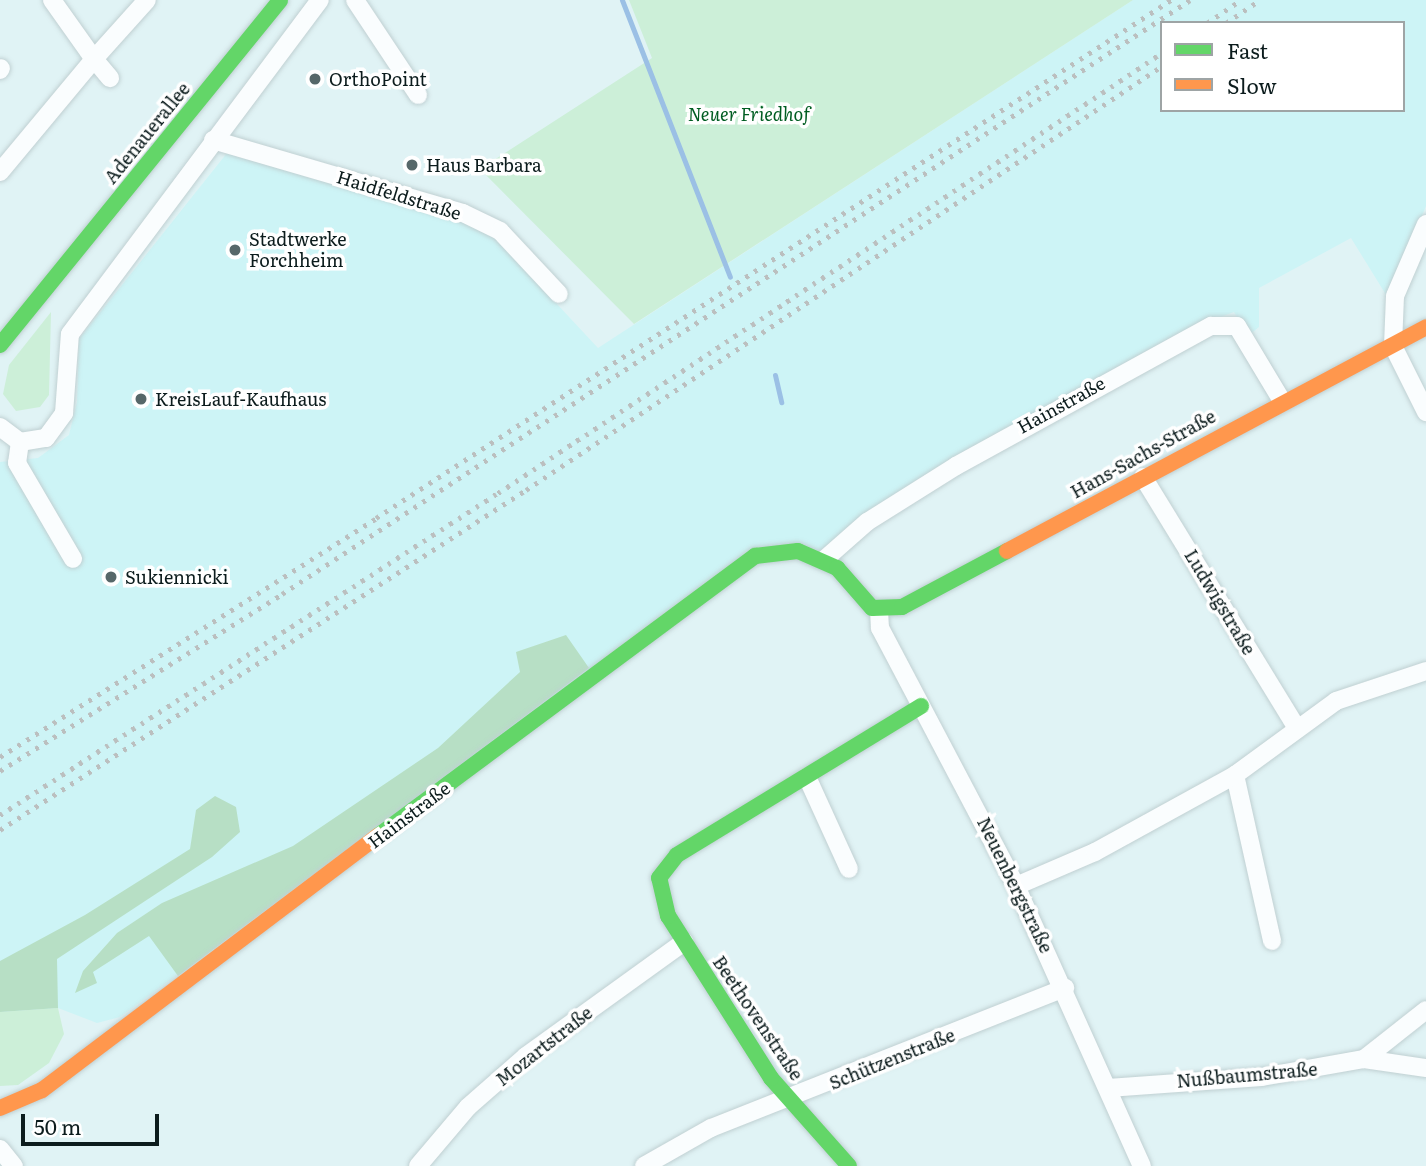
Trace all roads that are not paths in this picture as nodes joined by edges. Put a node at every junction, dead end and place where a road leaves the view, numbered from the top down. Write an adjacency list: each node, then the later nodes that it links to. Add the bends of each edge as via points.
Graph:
1 (52, 0): 6 (street)
2 (146, 0): 6 (street)
3 (280, 0): 12 (street, Adenauerallee)
4 (320, 0): 9 (street)
5 (355, 0): 8 (street)
6 (94, 60): 7 (street); 10 (street)
7 (110, 78)
8 (418, 94)
9 (213, 140): 13 (street, Haidfeldstraße, via 463,213 500,231); 21 (street, via 70,334 64,413 46,438)
10 (0, 172)
11 (1426, 224): 16 (street, via 1395,296)
12 (46, 292): 15 (street, Adenauerallee); 17 (street, Adenauerallee, via 17,344)
13 (559, 294)
14 (1426, 327): 16 (street, Hans-Sachs-Straße)
15 (0, 345)
16 (1393, 346): 18 (street, Hans-Sachs-Straße); 19 (street)
17 (0, 364)
18 (1282, 401): 22 (street, Hans-Sachs-Straße); 24 (street, Hainstraße, via 1237,327 1210,327 1000,440 867,522)
19 (1426, 412)
20 (0, 427): 21 (street)
21 (20, 442): 23 (street, via 17,463)
22 (1143, 477): 25 (street, Hans-Sachs-Straße, via 918,599); 28 (street, Ludwigstraße)
23 (73, 559)
24 (825, 559): 25 (street); 41 (street, Hainstraße, via 798,551 770,553 733,568 42,1090)
25 (878, 610): 27 (street, Neuenbergstraße, via 880,628)
26 (1426, 671): 28 (street, via 1336,701)
27 (921, 706): 30 (street); 32 (street, Neuenbergstraße)
28 (1296, 727): 29 (street)
29 (1236, 775): 32 (street, via 1095,852); 33 (street)
30 (807, 777): 31 (street); 34 (street, Beethovenstraße, via 677,855 659,878 661,900)
31 (849, 869)
32 (1016, 886): 35 (street, Neuenbergstraße)
33 (1272, 941)
34 (684, 942): 40 (street, Beethovenstraße); 45 (street, Mozartstraße, via 526,1056 468,1107)
35 (1065, 988): 39 (street, Neuenbergstraße); 40 (street, Schützenstraße)
36 (1426, 1010): 37 (street)
37 (1364, 1059): 38 (street, Nußbaumstraße); 39 (street, Nußbaumstraße, via 1262,1077)
38 (1426, 1068)
39 (1108, 1088): 47 (street, Neuenbergstraße)
40 (788, 1098): 43 (street, Beethovenstraße); 46 (street, Schützenstraße, via 711,1128)
41 (0, 1108)
42 (0, 1149): 44 (street)
43 (850, 1165)
44 (14, 1166)
45 (418, 1166)
46 (644, 1166)
47 (1142, 1166)

